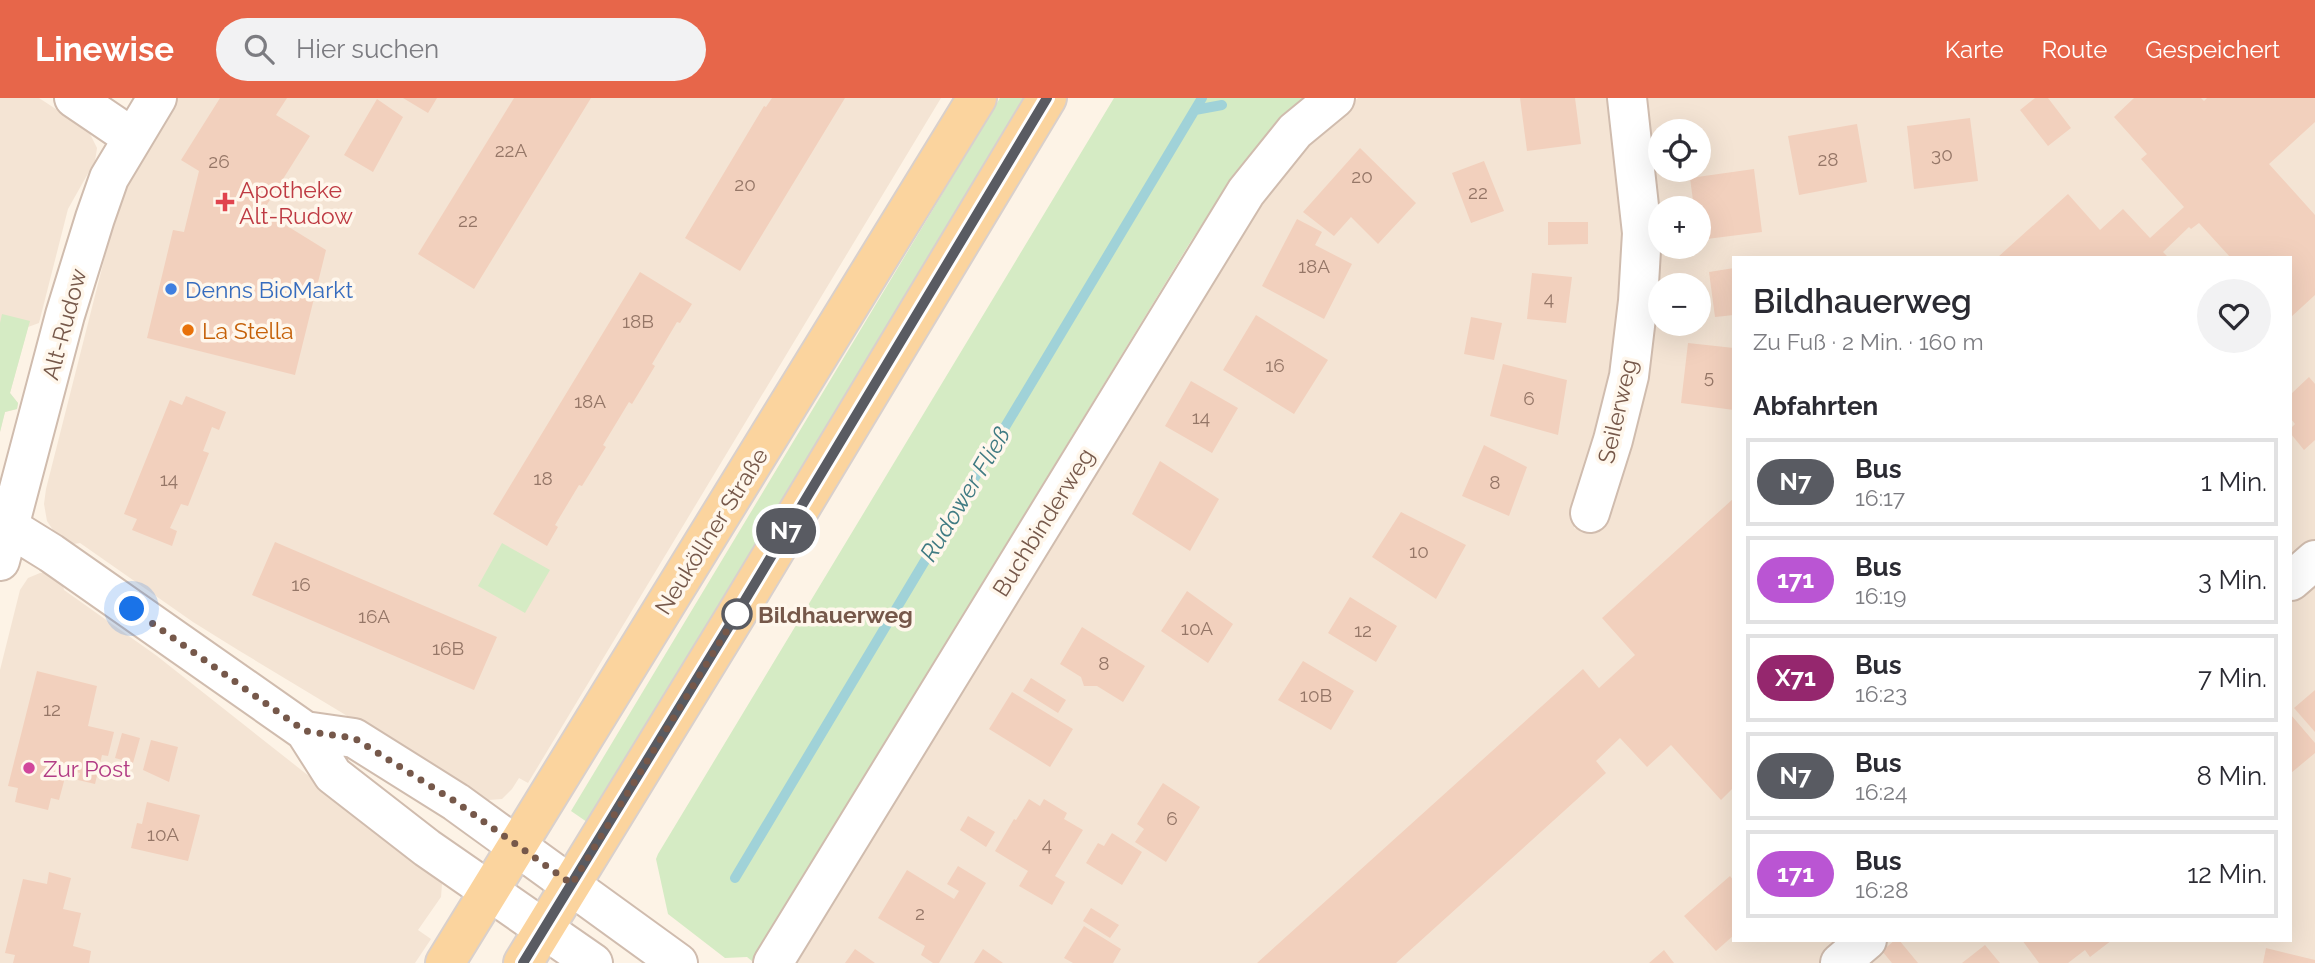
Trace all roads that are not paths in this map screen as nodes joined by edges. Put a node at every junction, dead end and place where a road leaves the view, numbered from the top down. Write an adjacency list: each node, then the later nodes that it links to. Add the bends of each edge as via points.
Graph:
1 (74, 98): 7 (street)
2 (158, 98): 7 (street, Alt-Rudow)
3 (977, 98): 13 (main road, Neuköllner Straße)
4 (1047, 98): 14 (main road)
5 (1335, 98): 22 (street, Buchbinderweg, via 1296,131 1246,192)
6 (1627, 98): 8 (street, Seilerweg, via 1642,233 1638,301 1629,376)
7 (134, 138): 9 (street, Alt-Rudow, via 109,178 95,218)
8 (1590, 513)
9 (3, 538): 12 (street, via 64,561)
10 (2315, 560): 11 (street)
11 (2292, 579)
12 (305, 731): 13 (street, via 354,738); 15 (street, via 333,775)
13 (517, 846): 14 (street); 15 (main road, Neuköllner Straße)
14 (572, 884): 16 (main road); 21 (street)
15 (489, 891): 16 (street); 18 (main road, Neuköllner Straße)
16 (544, 929): 19 (main road); 20 (street)
17 (1865, 942): 23 (street)
18 (445, 963)
19 (523, 963)
20 (593, 963)
21 (678, 963)
22 (773, 963)
23 (1840, 963)

